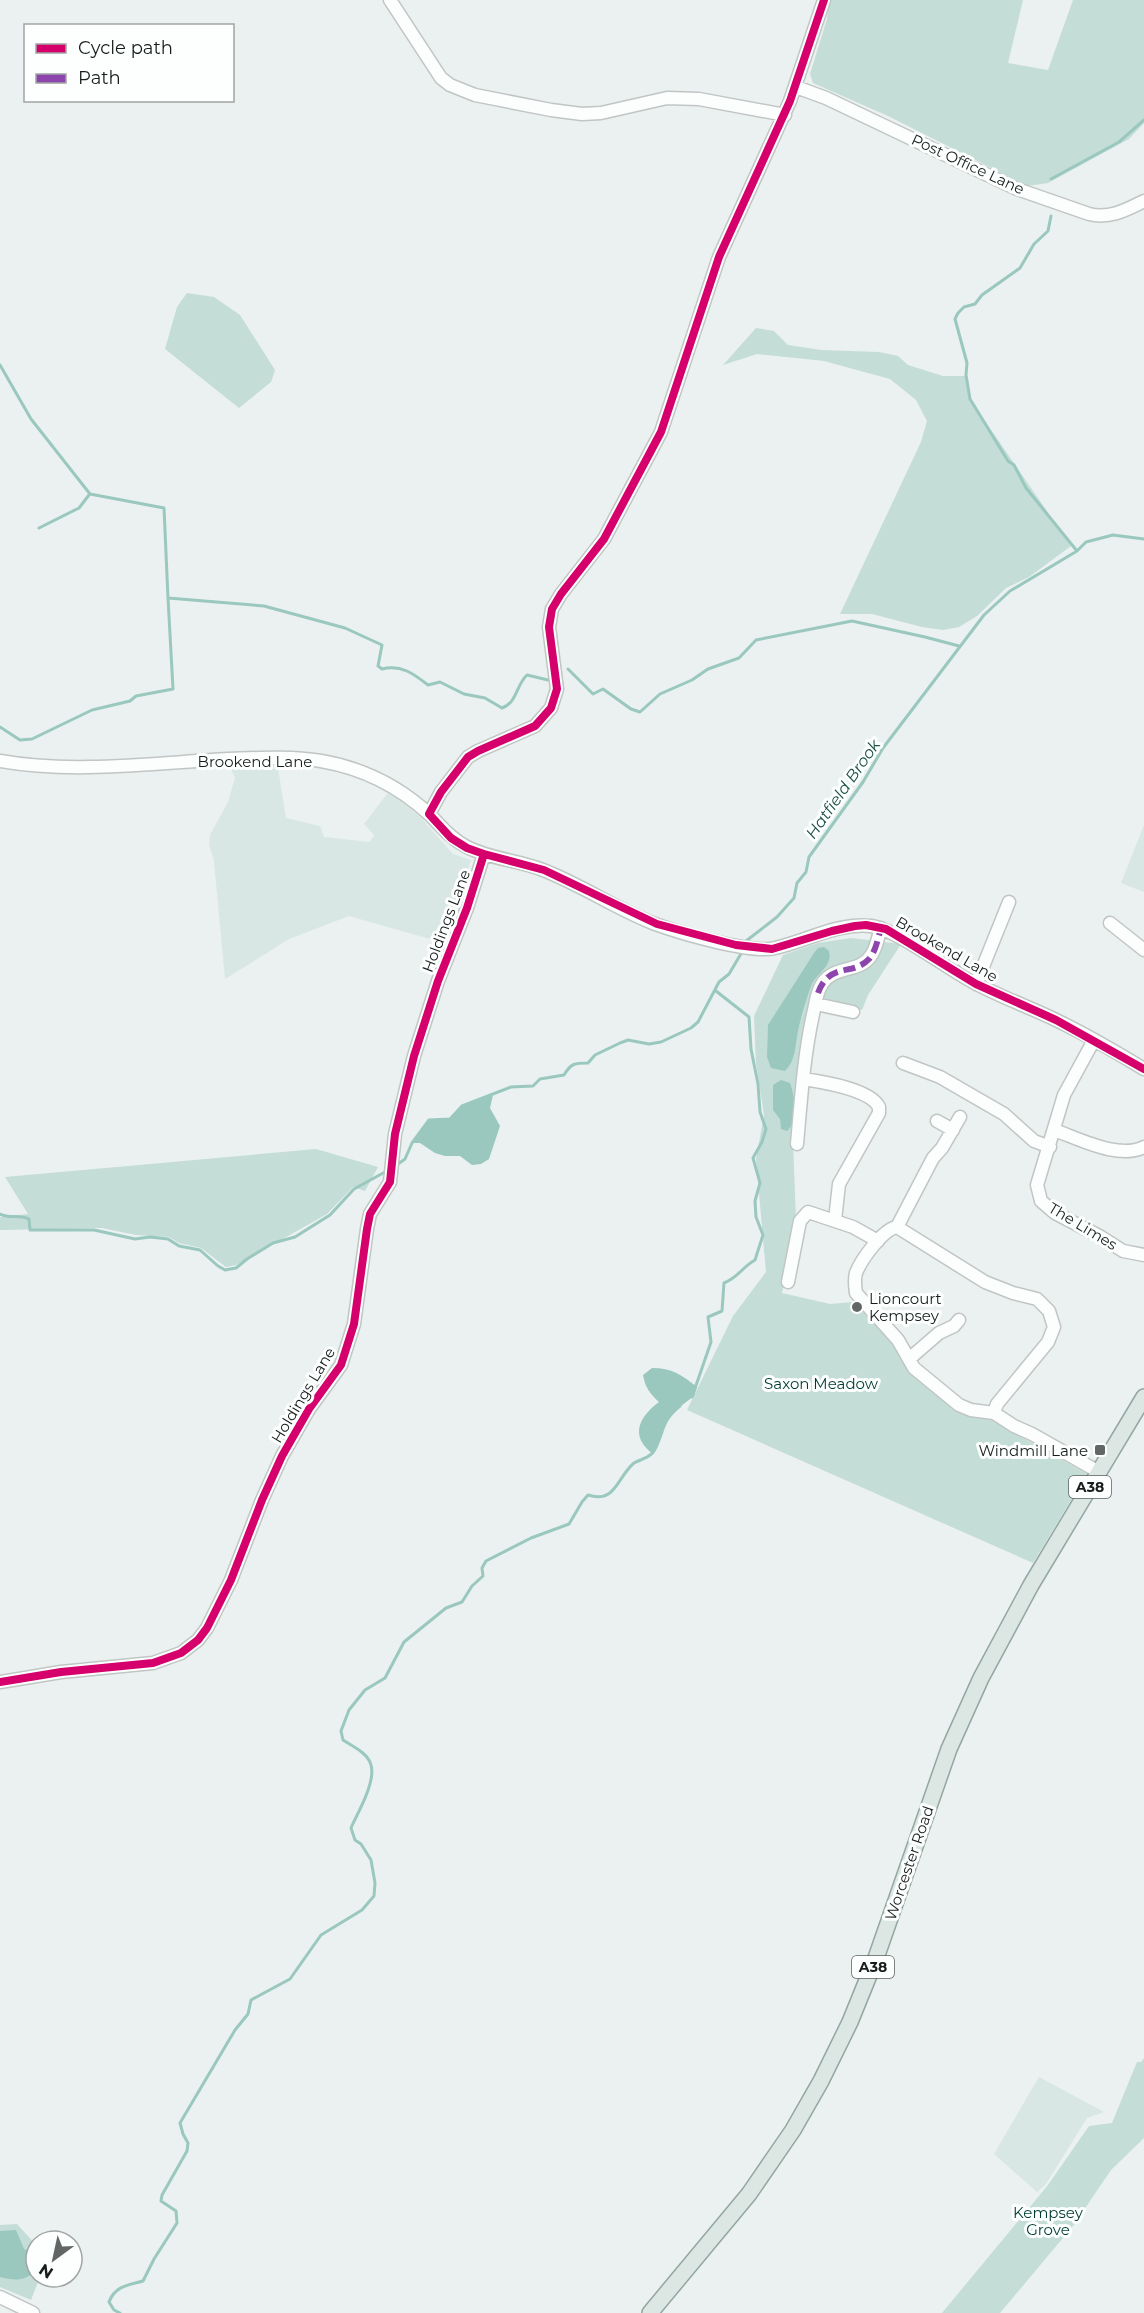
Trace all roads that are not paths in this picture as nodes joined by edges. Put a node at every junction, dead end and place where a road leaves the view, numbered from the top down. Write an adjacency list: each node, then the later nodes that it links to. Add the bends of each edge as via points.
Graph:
1 (390, 0): 4 (street, via 441,78 475,95 582,114 667,98 699,99)
2 (824, 0): 3 (street)
3 (796, 87): 4 (street); 5 (street, Post Office Lane, via 1017,189 1089,214 1113,215)
4 (785, 115): 7 (street, via 719,258 656,442 604,539 552,609 549,627 557,689 551,708 535,726 468,757)
5 (1144, 201)
6 (0, 761): 7 (street, Brookend Lane, via 85,766 258,758 319,761 344,765 383,781)
7 (429, 814): 8 (street, Brookend Lane, via 451,838)
8 (484, 854): 11 (street, Brookend Lane, via 544,870 657,924 736,945 772,949 832,931 866,925); 37 (street, Holdings Lane, via 414,1056 395,1134 390,1182 370,1214 347,1349 332,1380 309,1409 282,1456 207,1628 191,1647 153,1663)
9 (1009, 902): 13 (street)
10 (1110, 923): 12 (street)
11 (881, 928): 13 (street, Brookend Lane); 14 (street, via 869,959 861,966 832,974)
12 (1144, 950)
13 (976, 984): 16 (street, Brookend Lane)
14 (817, 998): 15 (street); 19 (street)
15 (853, 1012)
16 (1094, 1040): 18 (street, Brookend Lane); 23 (street, The Limes, via 1064,1095)
17 (903, 1063): 25 (street, via 940,1077 1004,1114 1034,1141)
18 (1144, 1069)
19 (804, 1078): 24 (street); 27 (street, via 870,1096 879,1107 839,1184)
20 (960, 1117): 22 (street)
21 (937, 1121): 22 (street)
22 (953, 1130): 28 (street, via 933,1158)
23 (1054, 1130): 25 (street, The Limes); 26 (street, via 1119,1153)
24 (797, 1144)
25 (1050, 1147): 30 (street, The Limes, via 1037,1185 1041,1200 1055,1213 1123,1251)
26 (1144, 1147)
27 (835, 1220): 29 (street, via 867,1232); 31 (street, via 808,1212 801,1218)
28 (897, 1227): 29 (street, via 890,1228); 35 (street, via 986,1282 1037,1299 1049,1311 1054,1327 1048,1342)
29 (878, 1241): 33 (street, via 856,1274 856,1293 898,1340)
30 (1144, 1255)
31 (788, 1282)
32 (959, 1320): 33 (street)
33 (909, 1359): 35 (street, via 914,1368 959,1405)
34 (1144, 1397): 36 (main road, Worcester Road / A38)
35 (994, 1413): 36 (street)
36 (1099, 1472): 40 (main road, Worcester Road / A38, via 1003,1635 958,1729 876,1958 821,2081 749,2194)
37 (0, 1682)
38 (0, 2297): 39 (street)
39 (33, 2313)
40 (650, 2313)

